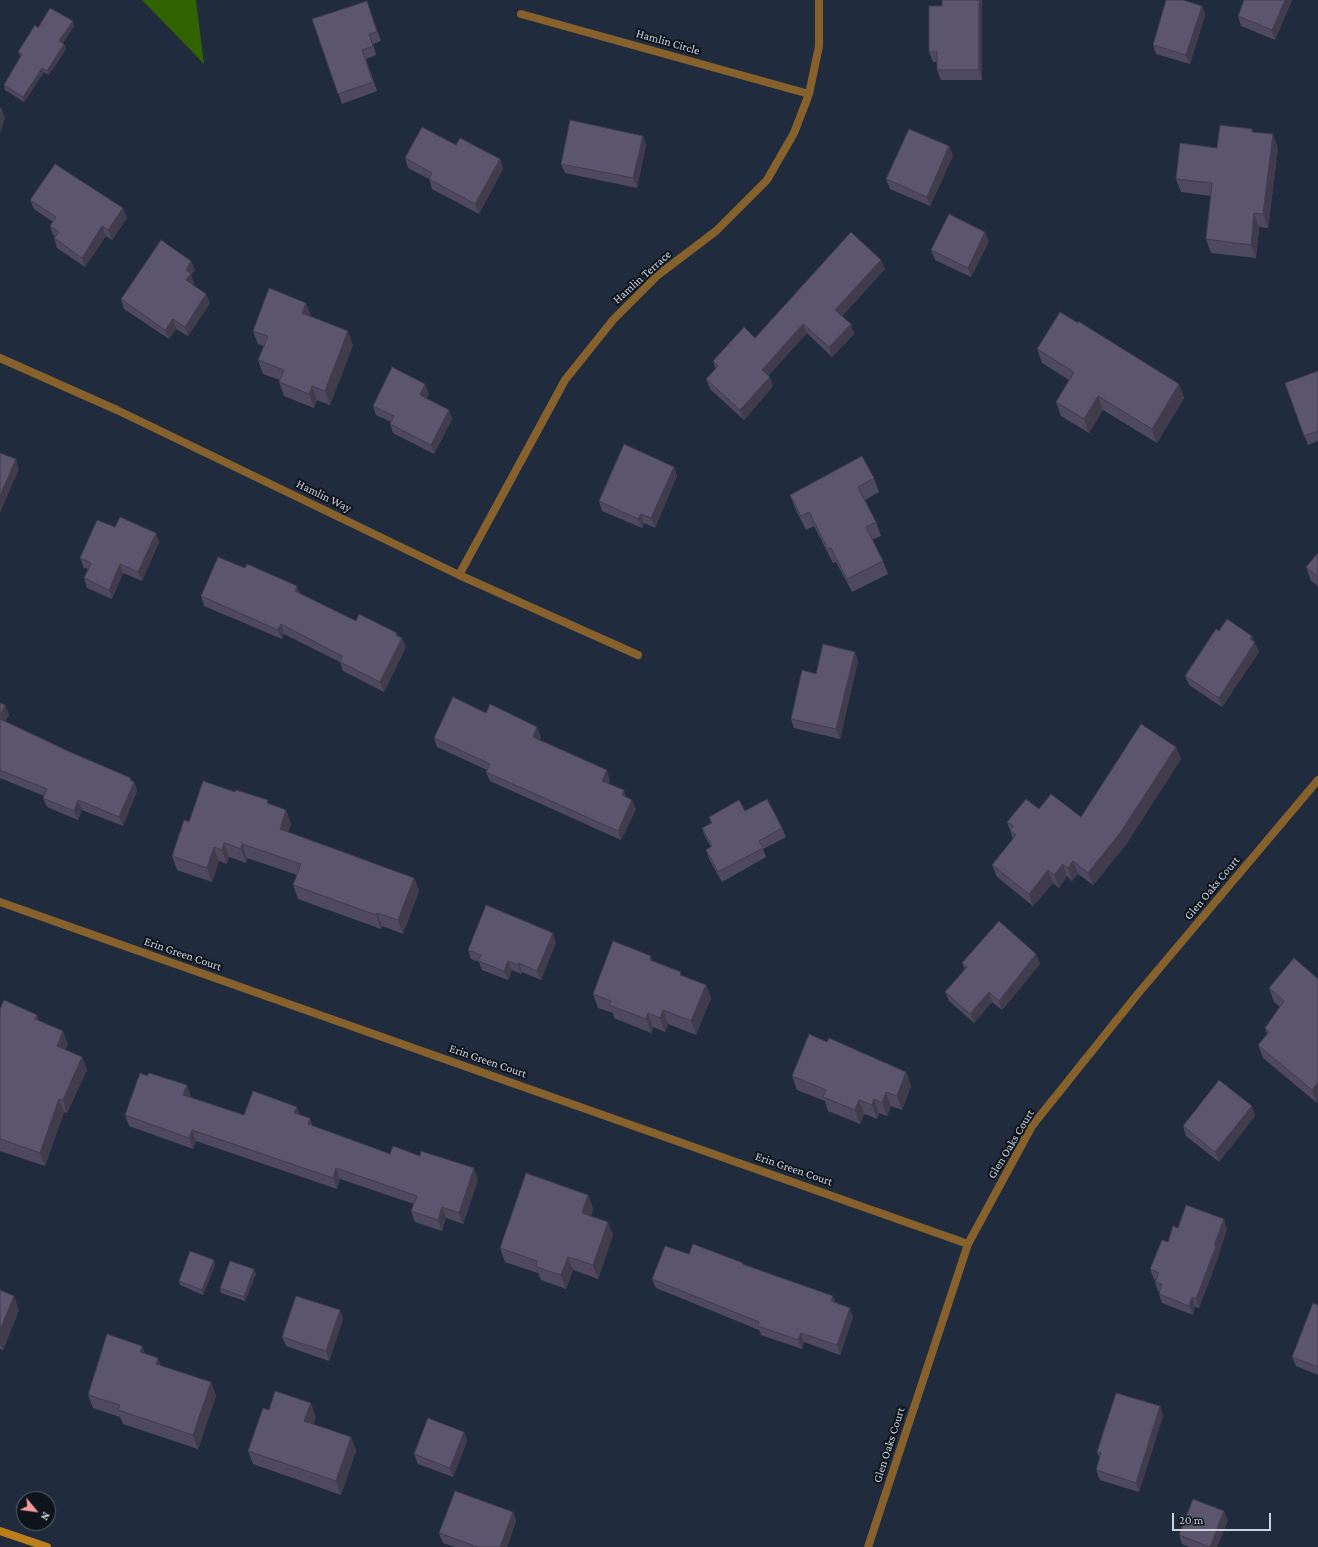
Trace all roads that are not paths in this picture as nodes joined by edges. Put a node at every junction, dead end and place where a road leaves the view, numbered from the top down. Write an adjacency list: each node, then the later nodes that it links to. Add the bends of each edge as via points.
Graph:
1 (819, 0): 3 (street, Hamlin Terrace, via 819,46)
2 (521, 14): 3 (street, Hamlin Circle)
3 (809, 94): 5 (street, Hamlin Terrace, via 794,133 767,180 716,231 658,275 613,320 565,380)
4 (0, 358): 5 (street, Hamlin Way, via 117,410)
5 (459, 575): 6 (street, Hamlin Way)
6 (638, 655)
7 (1318, 780): 9 (street, Glen Oaks Court, via 1136,996 1032,1126)
8 (0, 902): 9 (street, Erin Green Court)
9 (968, 1244): 12 (street, Glen Oaks Court)
10 (0, 1531): 11 (street)
11 (47, 1547)
12 (868, 1547)

